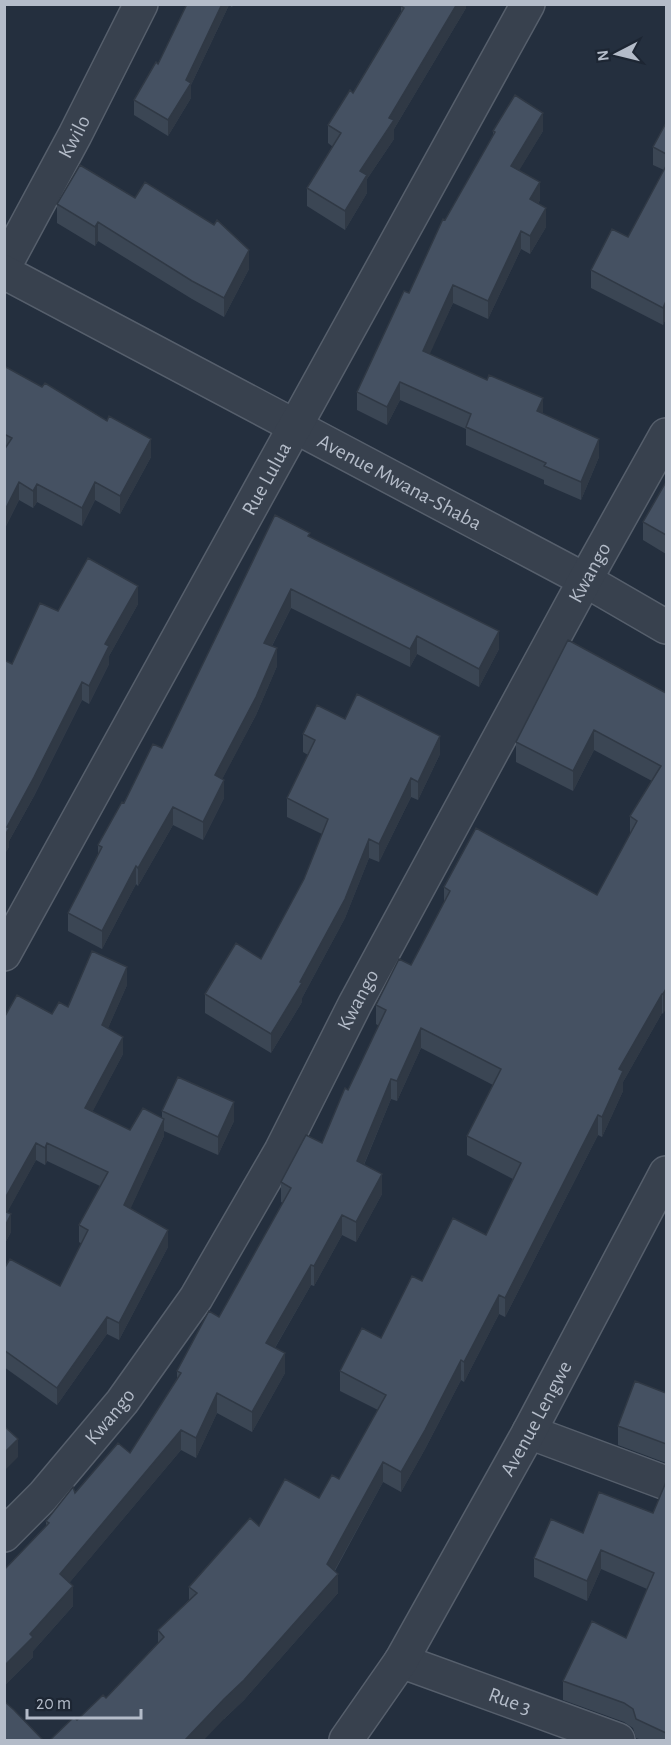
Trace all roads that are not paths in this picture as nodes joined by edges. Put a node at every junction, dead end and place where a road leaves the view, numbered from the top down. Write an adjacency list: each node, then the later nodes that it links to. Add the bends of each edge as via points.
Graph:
1 (141, 4): 3 (street, Kwilo)
2 (528, 4): 5 (street, Rue Lulua)
3 (4, 267)
4 (4, 272): 5 (street, Avenue Mwana-Shaba)
5 (295, 427): 7 (street, Avenue Mwana-Shaba); 9 (street, Rue Lulua)
6 (666, 435): 7 (street, Kwango)
7 (585, 580): 8 (street, Avenue Mwana-Shaba); 14 (street, Kwango, via 355,1004 281,1151 196,1298 122,1402 43,1496)
8 (666, 627)
9 (4, 954)
10 (666, 1173): 11 (street, Avenue Lengwe)
11 (657, 1211): 12 (street, Avenue Lengwe)
12 (529, 1432): 13 (street); 15 (street, Avenue Lengwe)
13 (666, 1483)
14 (4, 1535)
15 (401, 1661): 16 (street, Avenue Lengwe); 17 (street, Rue 3)
16 (346, 1740)
17 (618, 1740)

